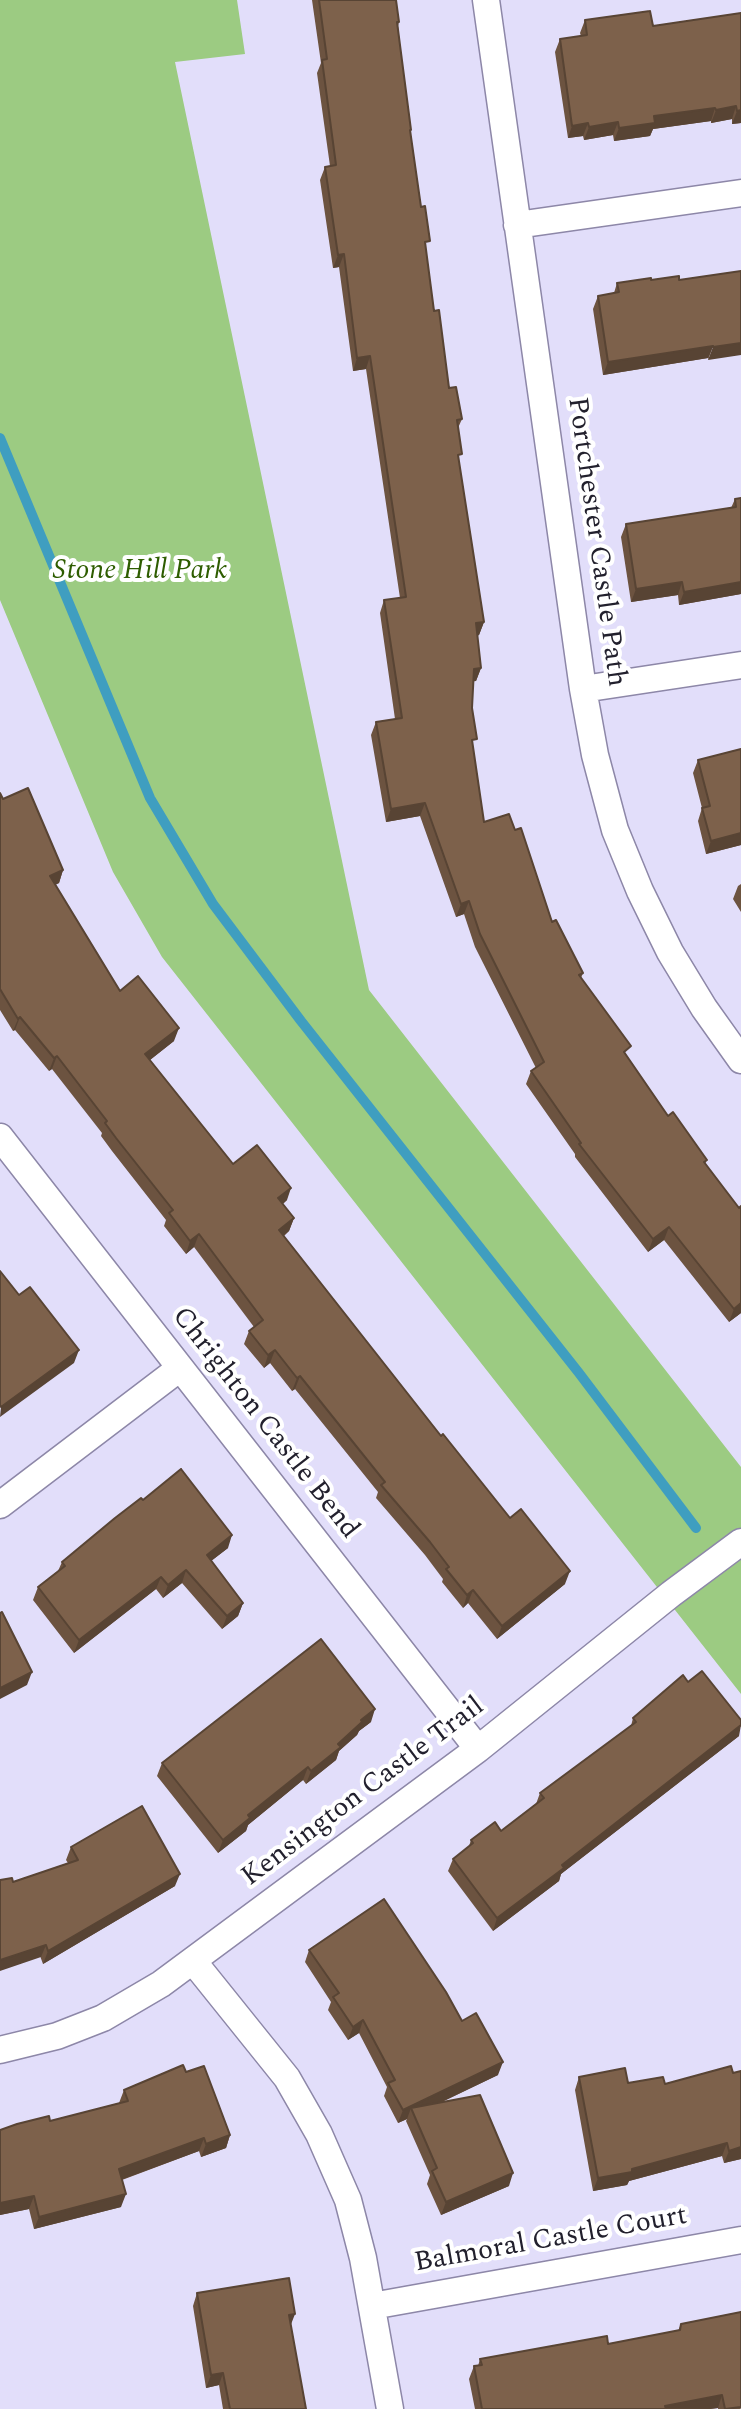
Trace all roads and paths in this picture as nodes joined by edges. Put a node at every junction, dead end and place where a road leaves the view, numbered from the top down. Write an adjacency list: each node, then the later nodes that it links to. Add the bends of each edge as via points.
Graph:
1 (486, 0): 3 (street, Portchester Castle Path)
2 (741, 193): 3 (street)
3 (517, 225): 5 (street, Portchester Castle Path)
4 (741, 665): 5 (street)
5 (583, 689): 6 (street, Portchester Castle Path, via 615,830 640,891 670,952)
6 (741, 1060)
7 (0, 1137): 8 (street, Chrighton Castle Bend)
8 (180, 1368): 9 (street); 11 (street, Chrighton Castle Bend)
9 (0, 1505)
10 (741, 1542): 11 (street, Kensington Castle Trail)
11 (478, 1749): 12 (street, Kensington Castle Trail)
12 (193, 1961): 13 (street, Kensington Castle Trail, via 103,2018); 15 (street, via 287,2078 319,2134 348,2200)
13 (0, 2050)
14 (741, 2240): 15 (street, Balmoral Castle Court)
15 (372, 2306): 16 (street)
16 (390, 2409)

